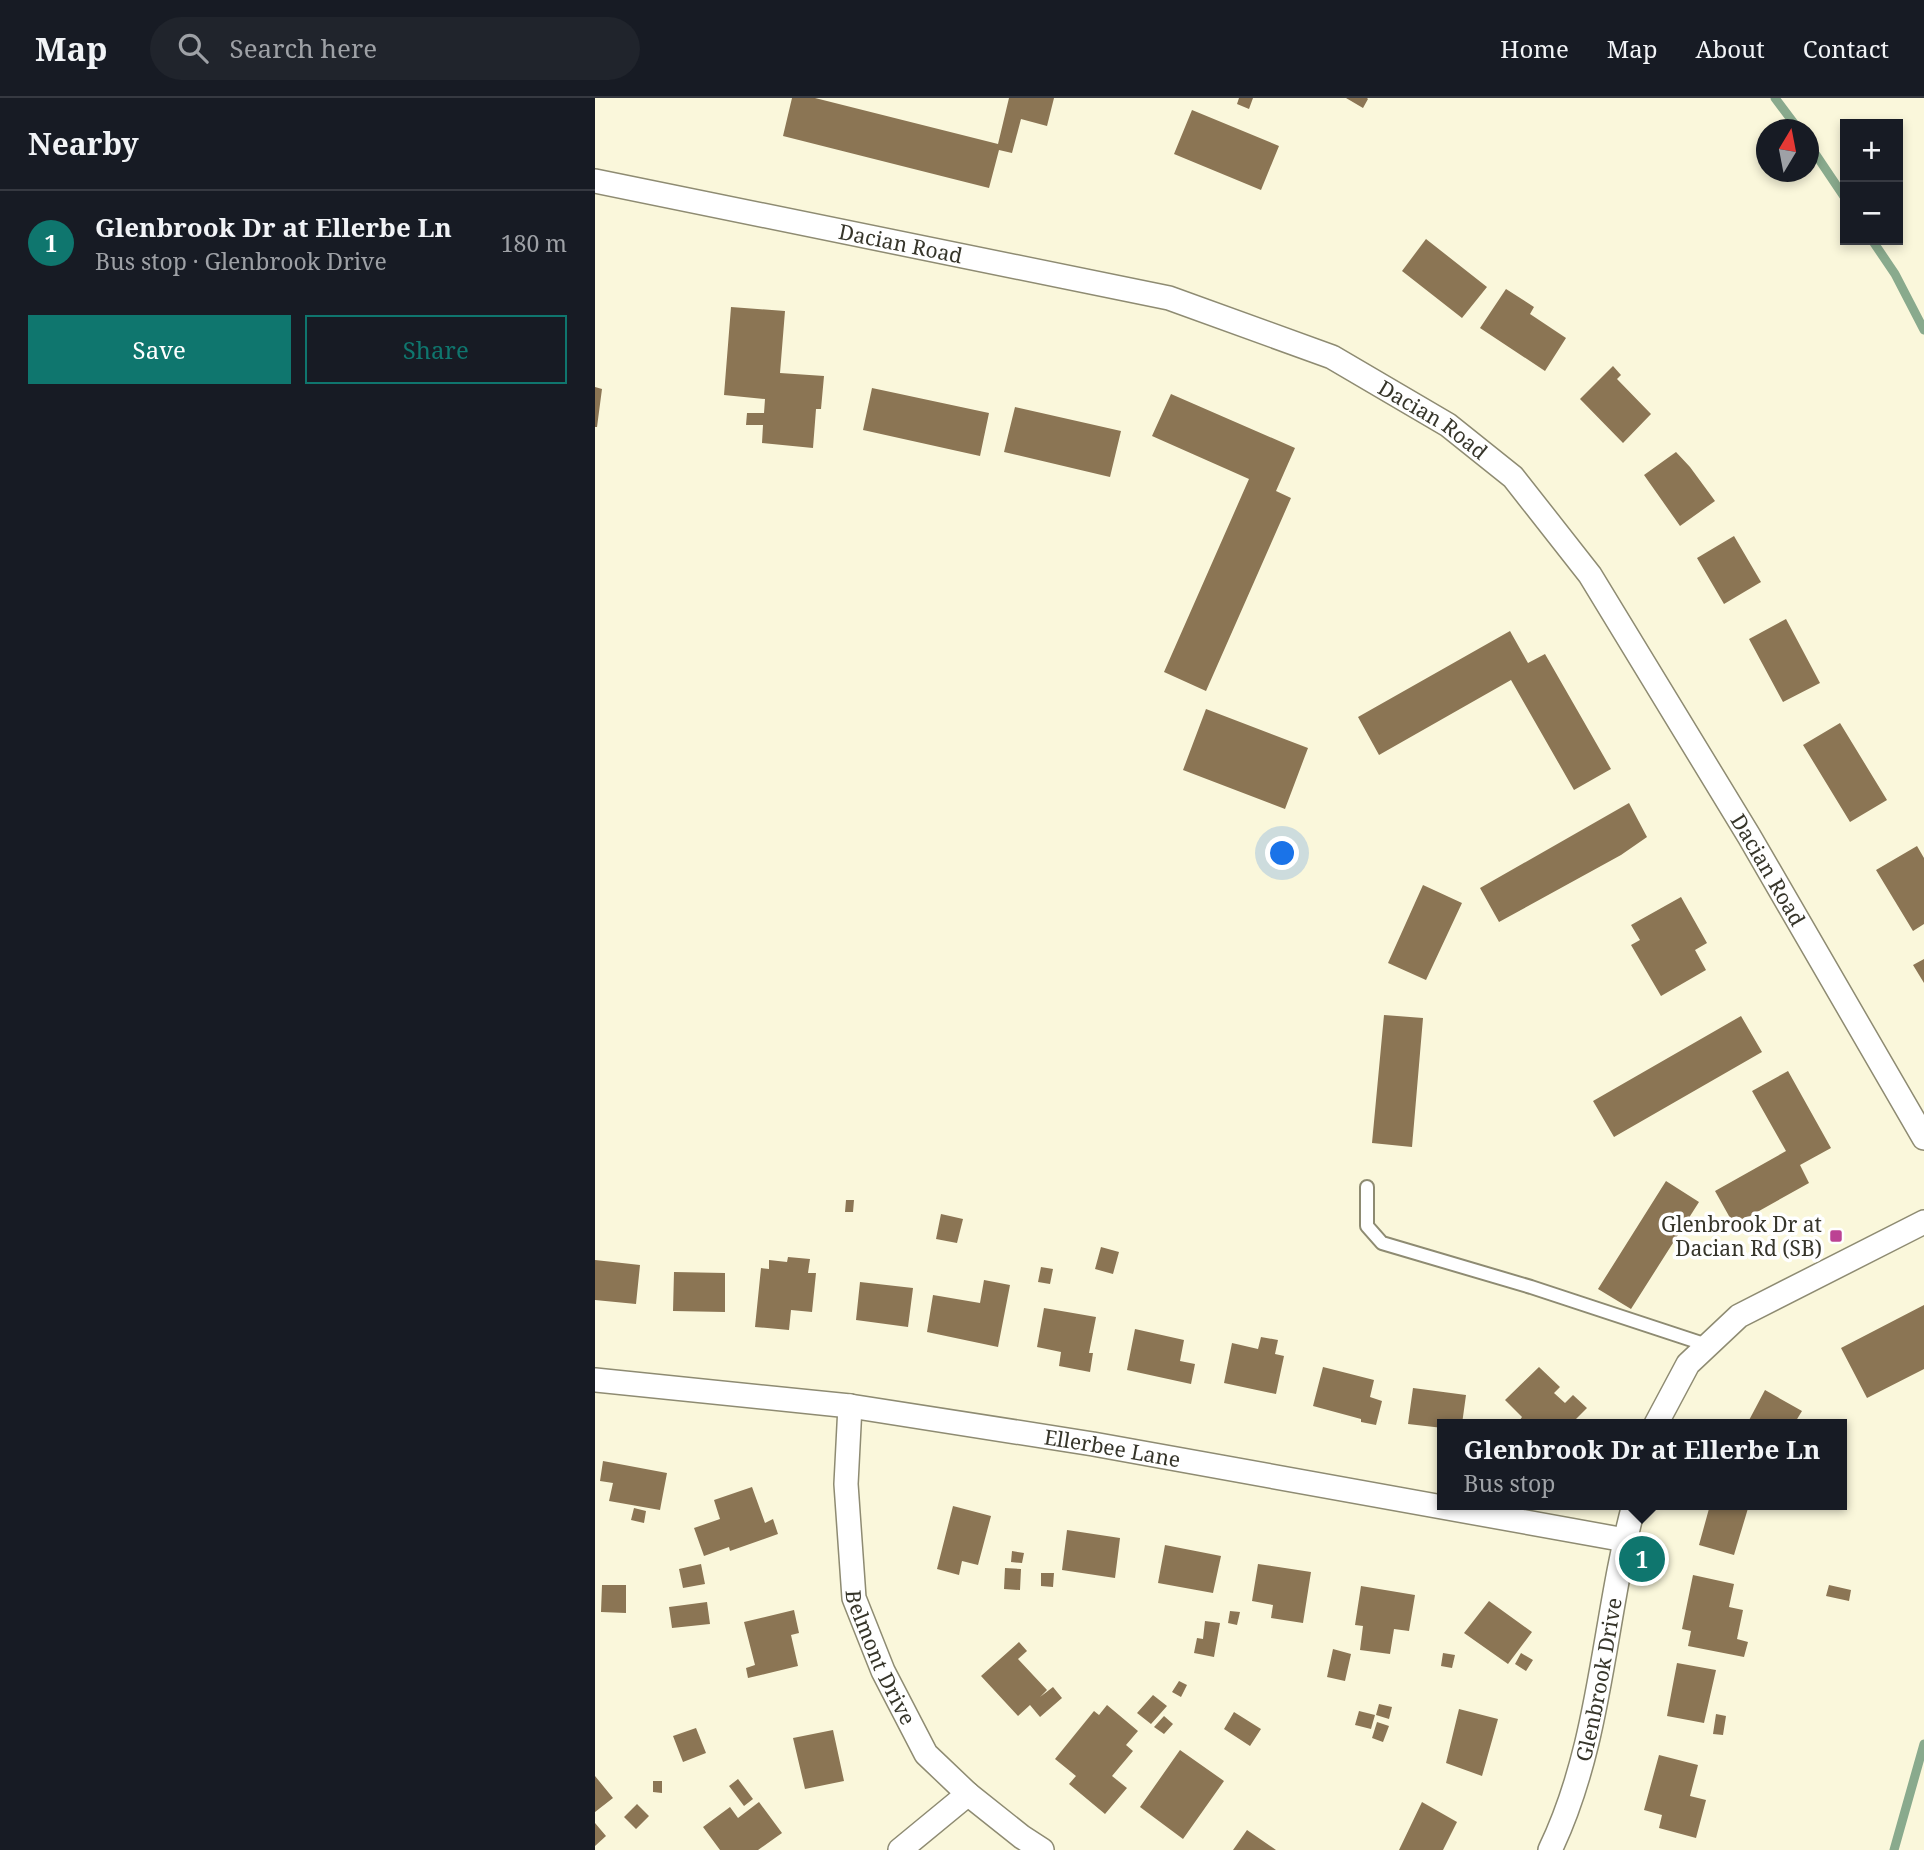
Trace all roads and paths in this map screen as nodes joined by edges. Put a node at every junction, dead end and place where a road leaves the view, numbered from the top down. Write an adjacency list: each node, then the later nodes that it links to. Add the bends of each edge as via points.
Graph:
1 (595, 181): 2 (street, Dacian Road, via 1169,298 1332,357 1448,425 1513,477 1590,575 1749,836)
2 (1924, 1138)
3 (1367, 1187): 5 (lane, via 1367,1226 1382,1244)
4 (1924, 1222): 5 (street, via 1739,1316)
5 (1707, 1345): 8 (street, via 1688,1364)
6 (595, 1380): 7 (street, Ellerbee Lane)
7 (851, 1406): 9 (street, Ellerbee Lane); 13 (street, Belmont Drive, via 846,1484 854,1598 883,1671 926,1754)
8 (1659, 1419)
9 (1437, 1505)
10 (1463, 1510): 12 (street, Ellerbee Lane)
11 (1633, 1510): 12 (street, Glenbrook Drive)
12 (1625, 1539): 16 (street, Glenbrook Drive, via 1598,1696 1567,1814)
13 (968, 1794): 14 (street); 15 (street, Belmont Drive)
14 (900, 1850)
15 (1042, 1850)
16 (1549, 1850)

